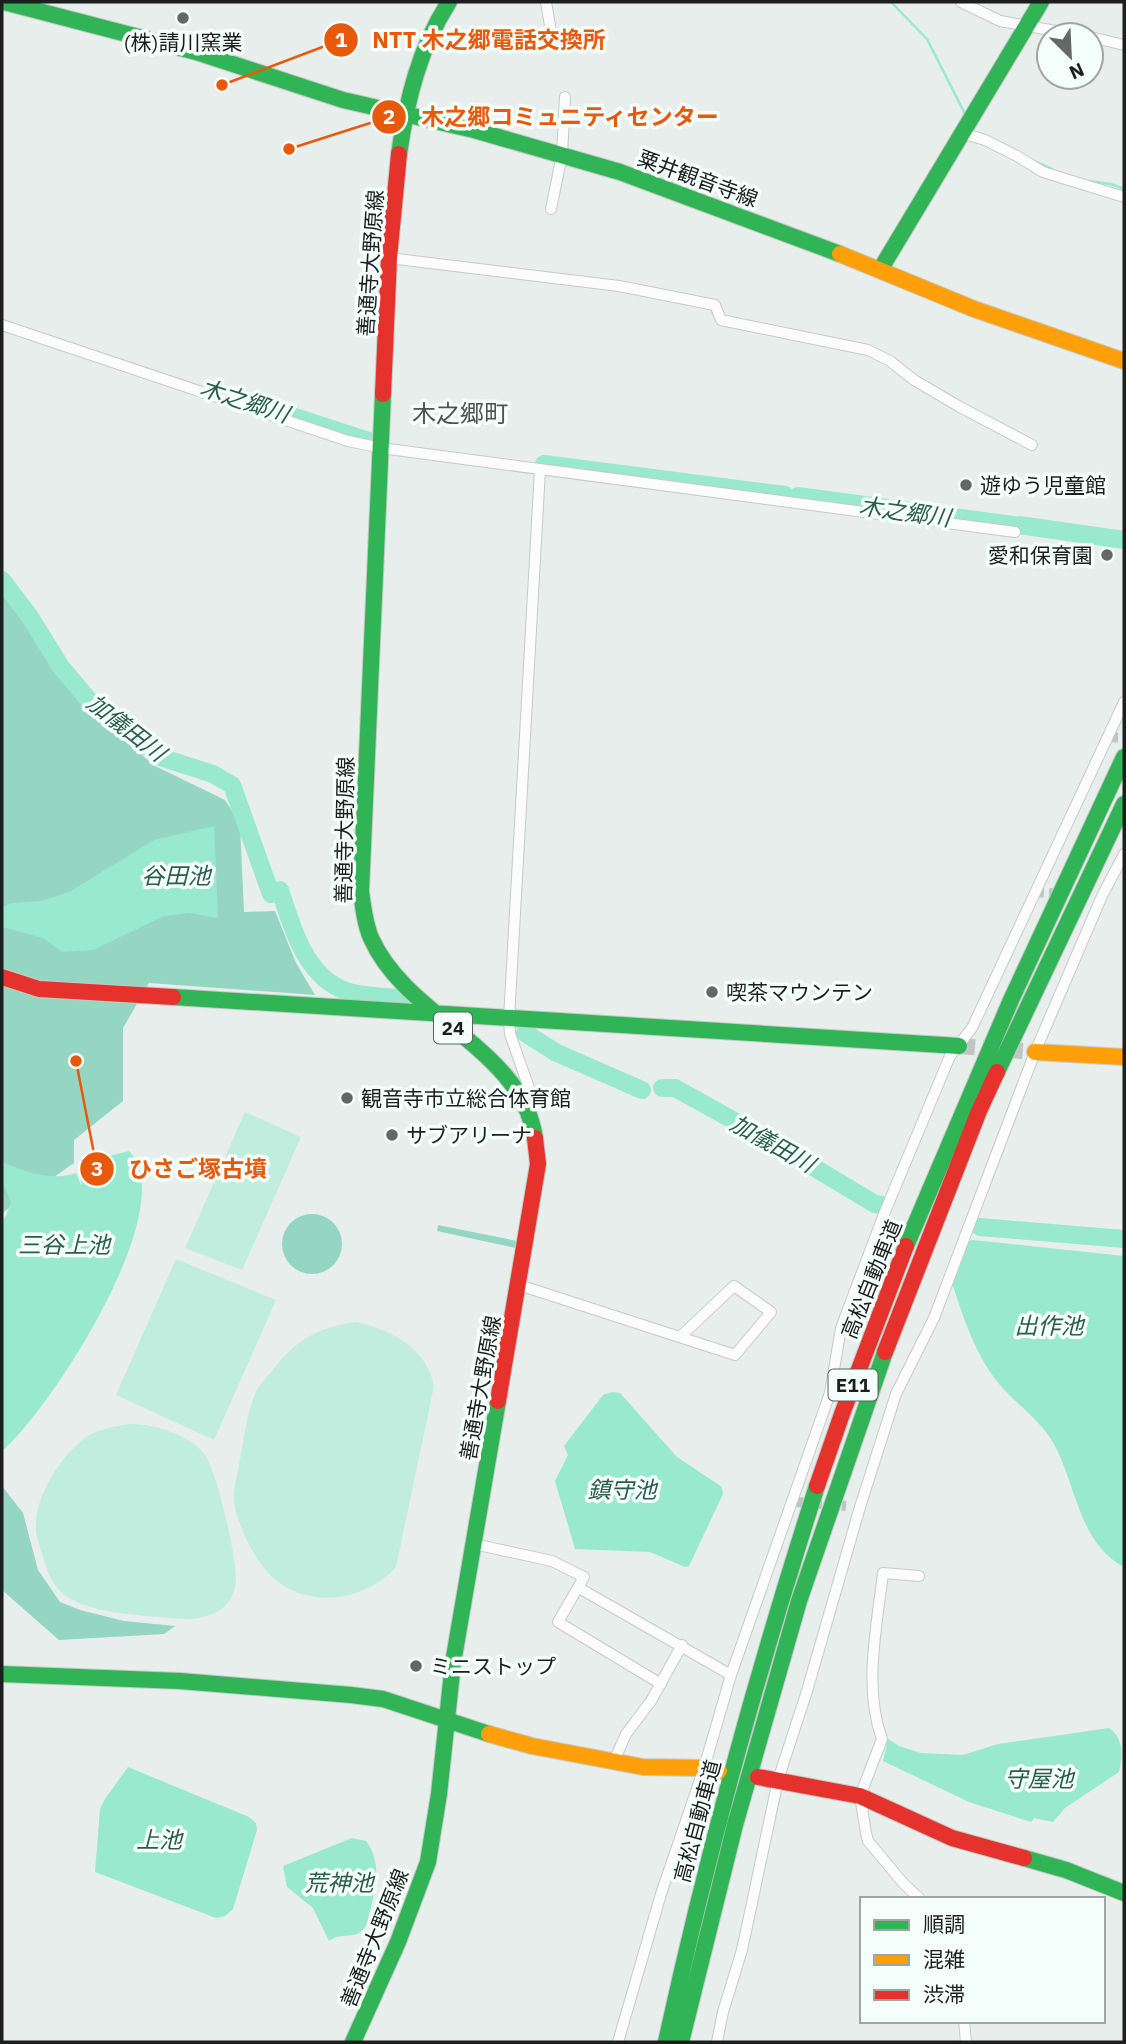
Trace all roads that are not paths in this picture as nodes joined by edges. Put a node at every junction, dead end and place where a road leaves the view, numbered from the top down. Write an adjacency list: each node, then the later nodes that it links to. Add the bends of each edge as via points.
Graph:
1 (4, 2): 12 (main road, 粟井観音寺線, via 188,50)
2 (449, 2): 12 (main road, 善通寺大野原線 / 24, via 426,41)
3 (546, 2): 8 (street)
4 (961, 2): 6 (street, via 1000,21)
5 (1041, 2): 6 (main road)
6 (1026, 26): 7 (street); 13 (main road)
7 (1035, 28)
8 (552, 37)
9 (1105, 40): 10 (street)
10 (1124, 45)
11 (565, 97): 14 (street)
12 (407, 116): 14 (main road, 粟井観音寺線); 17 (main road, 善通寺大野原線 / 24)
13 (962, 133): 15 (street, via 1007,150 1043,172); 18 (main road)
14 (562, 155): 16 (street); 18 (main road, 粟井観音寺線, via 708,203)
15 (1124, 197)
16 (551, 209)
17 (389, 258): 21 (street, via 619,286 715,305 721,320 868,350); 22 (main road, 善通寺大野原線 / 24)
18 (880, 270): 20 (main road, 粟井観音寺線, via 974,309)
19 (2, 325): 22 (street, via 348,441)
20 (1124, 361)
21 (1032, 445)
22 (381, 448): 23 (street); 30 (main road, 善通寺大野原線 / 24, via 361,891 372,940 383,960)
23 (540, 470): 24 (street); 31 (street)
24 (1015, 532)
25 (1124, 702): 32 (street, via 972,1028)
26 (1124, 757): 58 (main road, 高松自動車道 / E11, via 1046,918 971,1090 841,1418 781,1599 718,1819)
27 (1124, 804): 59 (main road, 高松自動車道 / E11, via 979,1111 892,1329 799,1601 734,1825)
28 (1124, 854): 33 (street)
29 (2, 977): 30 (main road, via 39,989)
30 (439, 1015): 31 (main road); 35 (main road, 善通寺大野原線 / 24, via 510,1080)
31 (509, 1019): 32 (main road); 35 (street, via 536,1107)
32 (959, 1046): 45 (street, via 930,1103 841,1328 830,1393)
33 (1035, 1052): 34 (main road); 39 (street, via 934,1318 896,1394)
34 (1124, 1057)
35 (535, 1129): 36 (main road, 善通寺大野原線 / 24, via 537,1180)
36 (519, 1285): 37 (street); 40 (main road, 善通寺大野原線 / 24)
37 (681, 1336): 37 (street, via 736,1355 771,1312 734,1286)
38 (846, 1506): 39 (street)
39 (860, 1507): 51 (street)
40 (474, 1545): 42 (street, via 552,1561 584,1577); 47 (main road, 善通寺大野原線 / 24)
41 (919, 1576): 52 (street, via 883,1573 873,1658 874,1717 882,1739)
42 (579, 1588): 43 (street); 46 (street, via 558,1622)
43 (682, 1645): 45 (street); 46 (street)
44 (3, 1672): 47 (main road, via 351,1695 383,1699)
45 (732, 1675): 49 (street)
46 (661, 1684): 48 (street, via 626,1734)
47 (447, 1721): 48 (main road, via 532,1746); 56 (main road, 善通寺大野原線 / 24, via 428,1862)
48 (614, 1761): 49 (main road, via 643,1767)
49 (712, 1769): 57 (street, via 661,1894)
50 (758, 1777): 51 (main road)
51 (779, 1780): 52 (main road); 60 (street)
52 (860, 1796): 53 (main road, via 952,1838 1066,1870); 54 (street, via 869,1841)
53 (1124, 1894)
54 (918, 1897)
55 (964, 2023): 61 (street)
56 (353, 2042)
57 (618, 2042)
58 (666, 2042)
59 (681, 2042)
60 (717, 2042)
61 (967, 2042)

